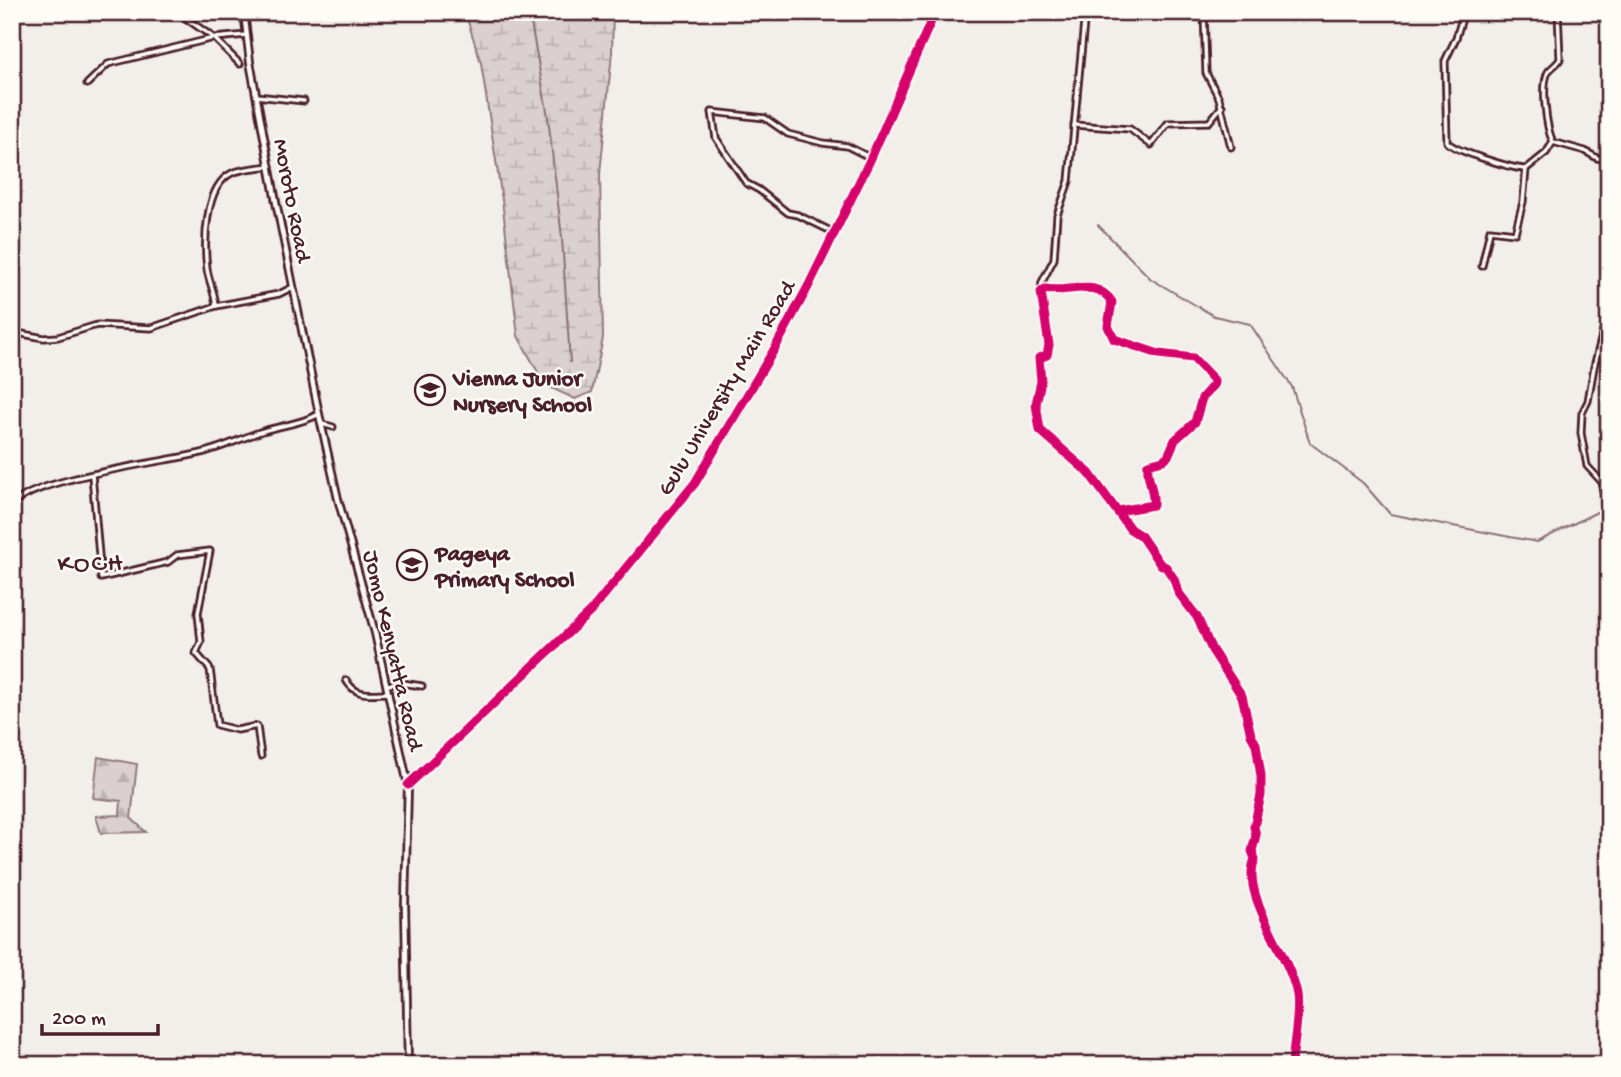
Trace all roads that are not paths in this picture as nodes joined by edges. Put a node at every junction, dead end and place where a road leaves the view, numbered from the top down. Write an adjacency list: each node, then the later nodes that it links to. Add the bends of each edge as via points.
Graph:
1 (177, 12): 9 (street)
2 (244, 12): 8 (main road, Moroto Road)
3 (936, 12): 18 (main road, Gulu University Main Road)
4 (1085, 12): 15 (street)
5 (1204, 12): 14 (street, via 1206,73)
6 (1464, 12): 21 (street, via 1445,61 1447,142 1478,157)
7 (1558, 12): 16 (street, via 1560,59 1548,73 1546,93)
8 (247, 35): 9 (street); 12 (main road, Moroto Road)
9 (214, 38): 10 (street); 11 (street, via 108,64)
10 (240, 64)
11 (87, 84)
12 (257, 96): 13 (street); 20 (main road, Moroto Road)
13 (304, 101)
14 (1222, 106): 15 (street, via 1209,122 1168,123 1151,145 1130,129); 17 (street)
15 (1074, 125): 25 (street, via 1069,181 1057,215 1054,259)
16 (1553, 142): 19 (street); 21 (street)
17 (1231, 147)
18 (872, 158): 22 (main road, Gulu University Main Road); 22 (street, via 847,146 788,134 765,118 712,112 716,138 746,183 788,213)
19 (1609, 160)
20 (270, 166): 24 (main road, Moroto Road); 26 (street, via 232,173 216,192 205,235)
21 (1526, 169): 23 (street, via 1515,233 1490,230)
22 (835, 233): 41 (main road, Gulu University Main Road, via 738,412 669,517 591,611)
23 (1482, 266)
24 (293, 287): 26 (street); 29 (main road, Moroto Road)
25 (1041, 292): 35 (street, via 1049,345 1047,355 1038,358 1040,430 1089,473); 35 (street, via 1082,286 1107,295 1112,302 1108,326 1114,339 1159,354 1193,358 1214,380 1202,398 1195,422 1175,440 1163,460 1148,464 1153,505)
26 (216, 306): 28 (street, via 150,327 97,325 44,338)
27 (1609, 320): 33 (street, via 1582,413 1581,433 1587,466 1601,481)
28 (12, 332)
29 (319, 414): 30 (main road, Jomo Kenyatta Road); 32 (street, via 200,454)
30 (322, 424): 31 (street); 37 (main road, Jomo Kenyatta Road)
31 (333, 427)
32 (92, 475): 34 (street, via 32,492); 40 (street, via 101,578 168,562 177,555 210,551 196,653 210,669 217,725 237,730 257,726)
33 (1605, 500)
34 (12, 506)
35 (1118, 511): 43 (street, via 1174,579 1242,696 1261,776 1251,877 1256,902 1284,955 1298,998)
36 (346, 680): 39 (street, via 362,694)
37 (387, 685): 38 (street); 39 (main road, Jomo Kenyatta Road)
38 (422, 686)
39 (389, 693): 41 (main road, Jomo Kenyatta Road)
40 (261, 756)
41 (408, 785): 42 (main road, Jomo Kenyatta Road)
42 (408, 1065)
43 (1292, 1065)

